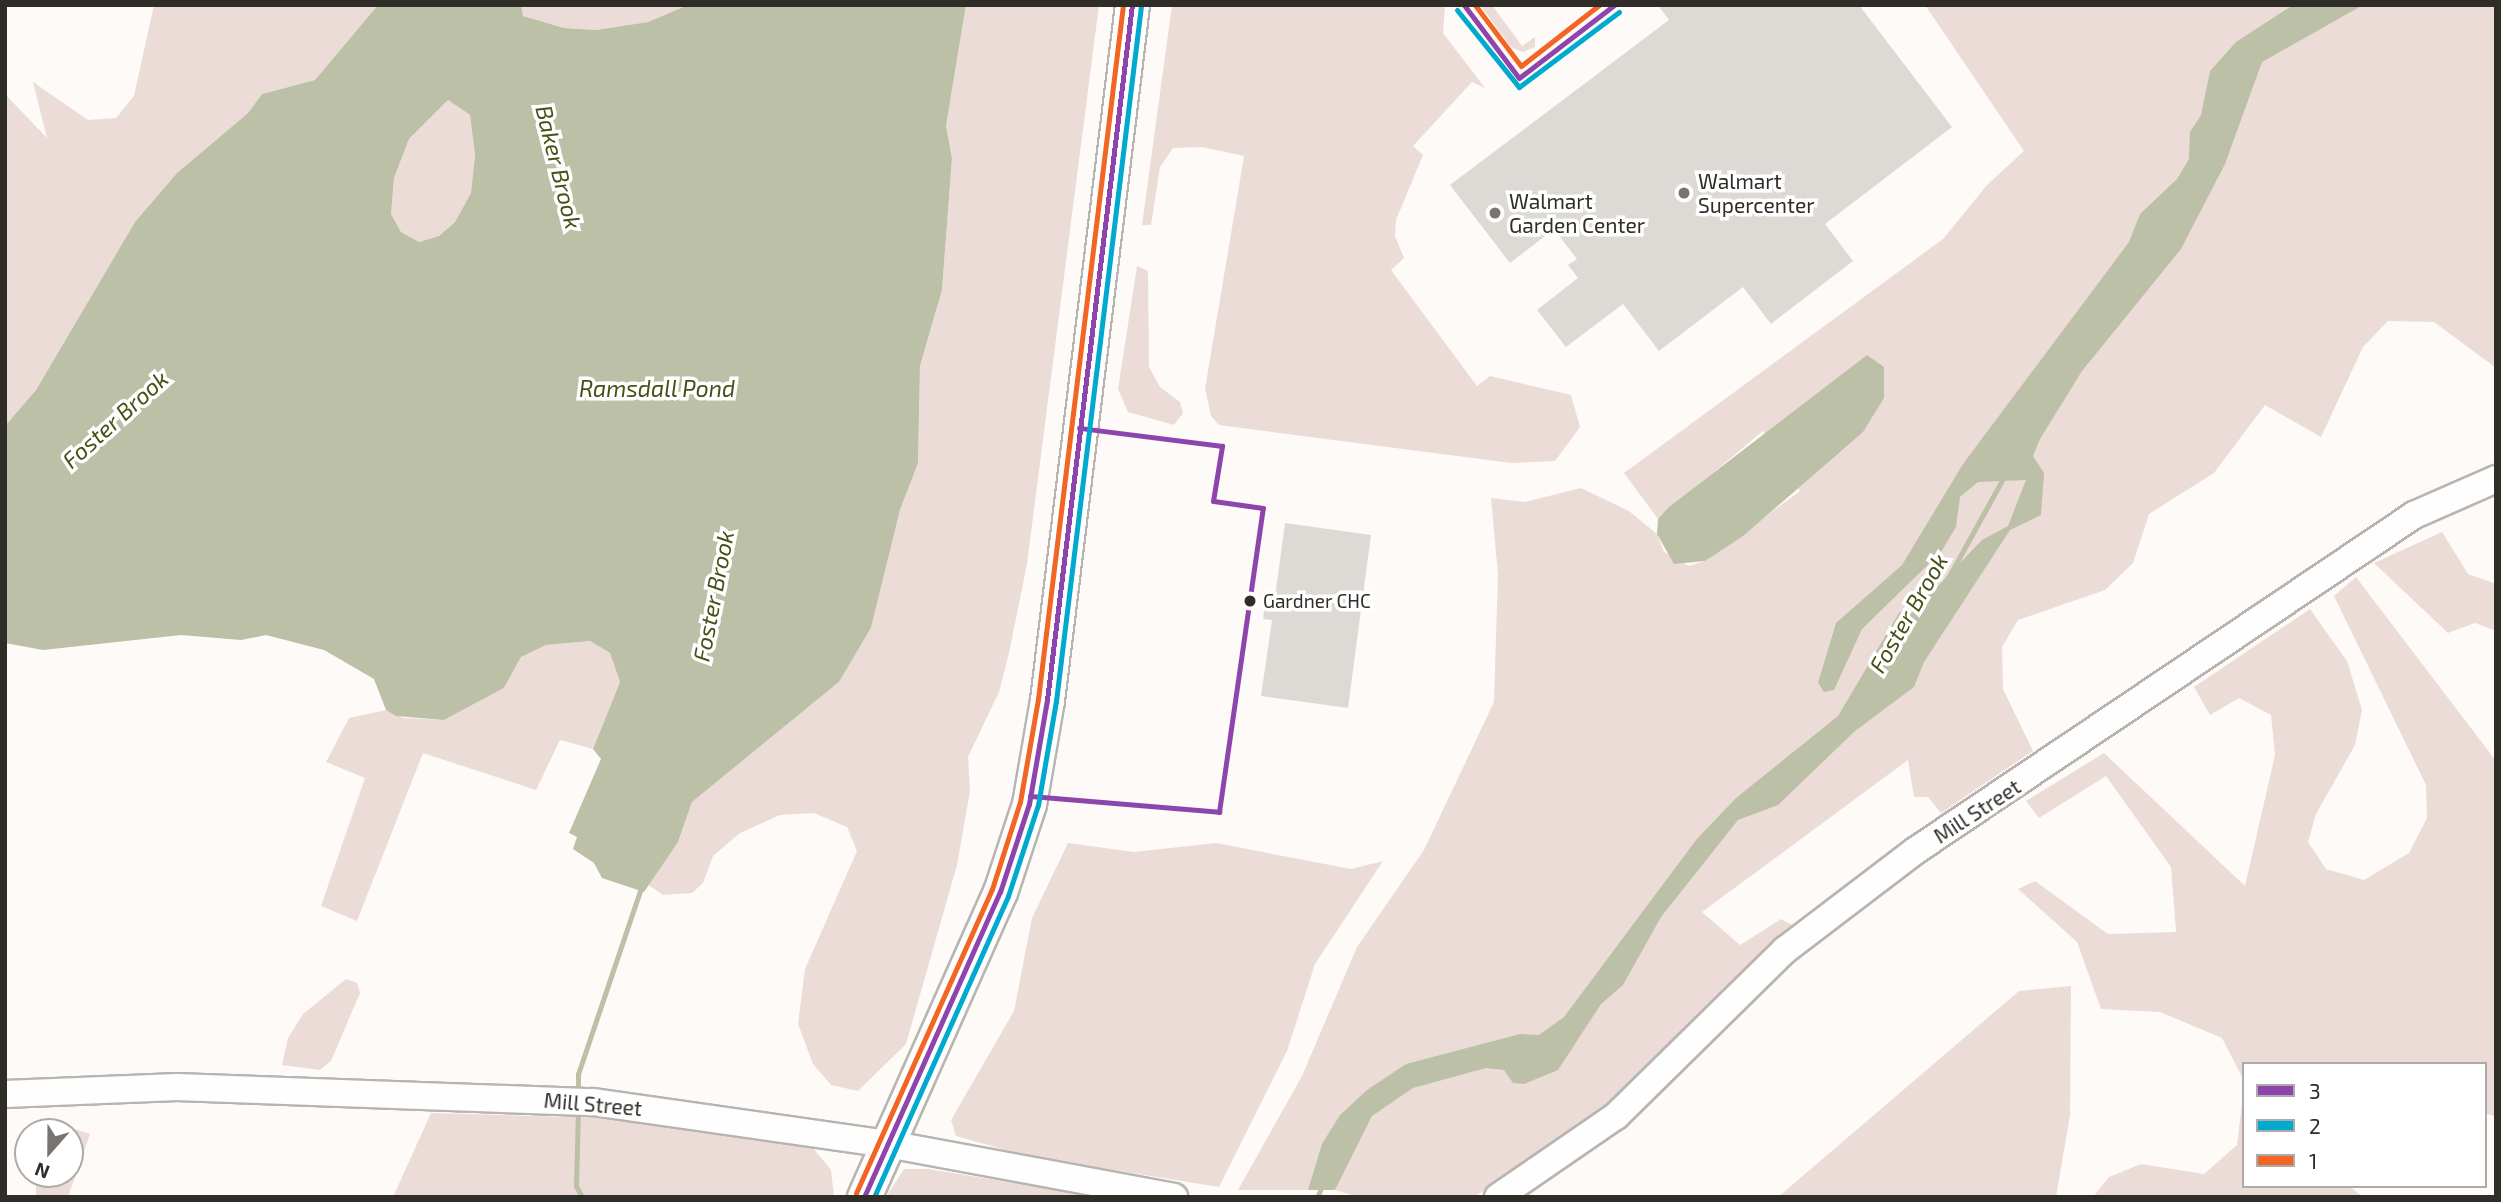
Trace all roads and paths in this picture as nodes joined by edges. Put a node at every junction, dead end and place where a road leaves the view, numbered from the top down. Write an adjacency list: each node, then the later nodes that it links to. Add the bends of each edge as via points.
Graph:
1 (1132, 5): 4 (main road, via 1047,700 1029,804 999,892)
2 (2496, 480): 7 (street, Mill Street, via 2414,515 1915,851 1784,950 1616,1116)
3 (5, 1094): 4 (street, Mill Street, via 177,1087 564,1100)
4 (888, 1144): 5 (main road); 6 (street, Mill Street)
5 (864, 1197)
6 (1174, 1197)
7 (1498, 1197)

